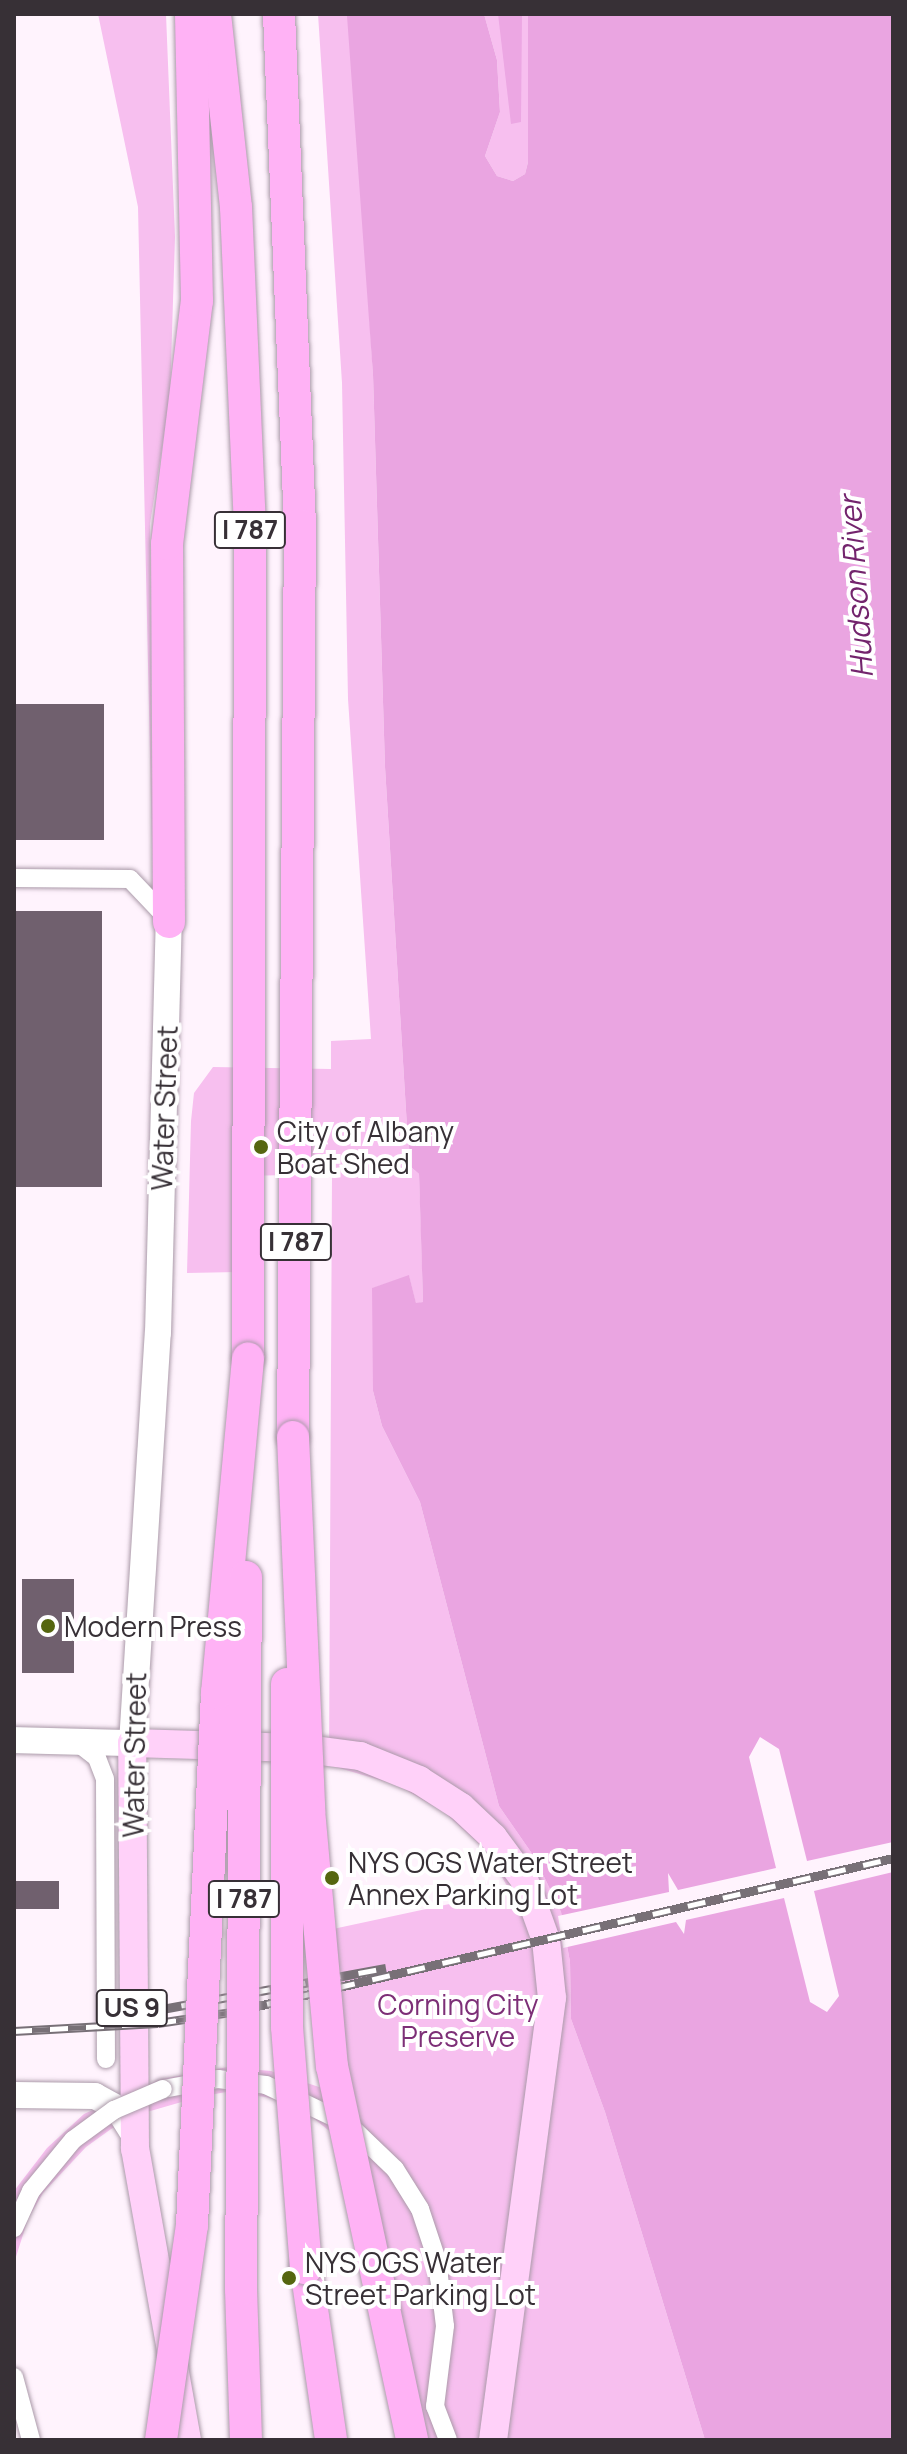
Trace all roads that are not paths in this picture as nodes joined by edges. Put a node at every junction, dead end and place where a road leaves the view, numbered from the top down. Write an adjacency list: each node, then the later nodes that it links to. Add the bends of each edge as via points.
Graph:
1 (191, 14): 7 (highway, via 197,301 167,544)
2 (215, 14): 8 (highway, I 787, via 236,207 247,420)
3 (265, 14): 5 (highway, I 787)
4 (279, 14): 5 (highway)
5 (280, 86): 9 (highway, I 787, via 299,415)
6 (14, 878): 7 (street, via 130,879)
7 (169, 922): 12 (street, Water Street, via 158,1333)
8 (248, 1358): 18 (highway, bridge, via 217,1693); 20 (highway, I 787, bridge, via 241,2289)
9 (293, 1437): 21 (highway, I 787, bridge, via 286,1729 287,2027 306,2268); 22 (highway, bridge, via 309,1810 332,2066)
10 (14, 1740): 11 (street)
11 (78, 1743): 12 (street); 13 (street, via 97,1758 105,1779)
12 (132, 1743): 15 (main road, Water Street / US 9); 24 (main road, via 331,1751 388,1766 449,1798 493,1837 528,1889 549,1955 548,2037)
13 (106, 2059)
14 (14, 2095): 15 (street, via 95,2096 126,2121)
15 (135, 2149): 18 (main road, Water Street / US 9)
16 (14, 2228): 23 (street, bridge, via 44,2172 73,2140 114,2110 163,2089 237,2079 283,2091 348,2124 395,2169 420,2209 437,2260 445,2326 435,2406)
17 (14, 2377): 19 (street)
18 (177, 2433)
19 (31, 2440)
20 (246, 2440)
21 (331, 2440)
22 (412, 2440)
23 (448, 2440)
24 (493, 2440)

